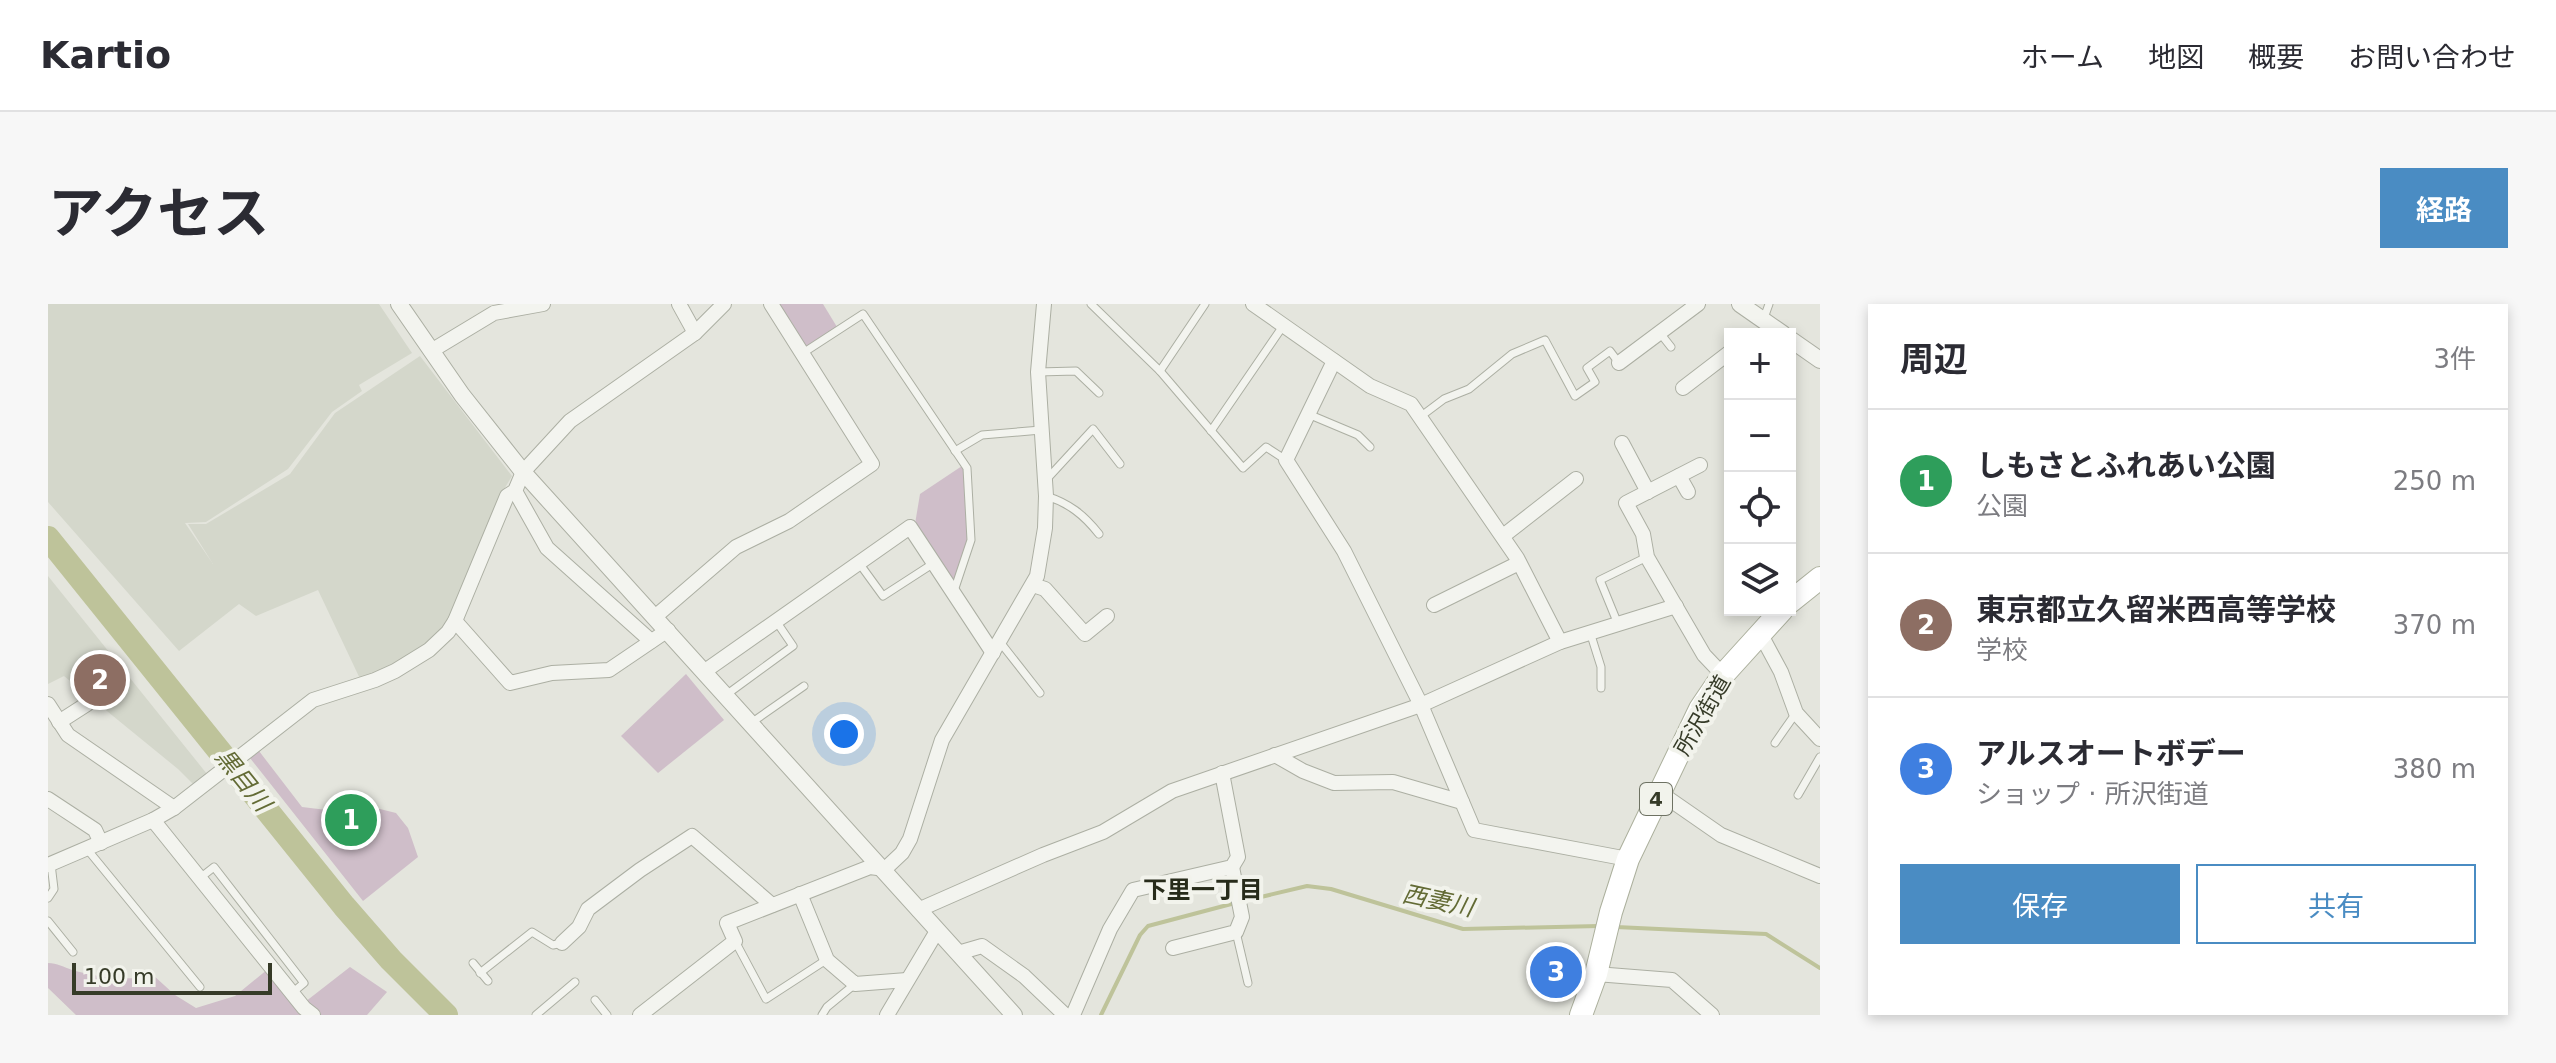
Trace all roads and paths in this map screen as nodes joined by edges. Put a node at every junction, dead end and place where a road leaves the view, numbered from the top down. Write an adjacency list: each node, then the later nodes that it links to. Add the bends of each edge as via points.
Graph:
1 (399, 304): 18 (street)
2 (543, 304): 12 (street)
3 (679, 304): 15 (street)
4 (724, 304): 15 (street)
5 (771, 304): 19 (street)
6 (1044, 304): 25 (street)
7 (1091, 304): 24 (lane)
8 (1205, 304): 24 (lane)
9 (1253, 304): 13 (street)
10 (1698, 304): 16 (street)
11 (1740, 304): 14 (street)
12 (497, 308): 18 (street)
13 (1283, 326): 22 (street); 31 (lane)
14 (1775, 327): 21 (street)
15 (695, 333): 38 (street, via 570,421)
16 (1660, 333): 17 (lane); 23 (street)
17 (1671, 347)
18 (431, 351): 38 (street)
19 (802, 353): 34 (lane, via 863,314); 57 (street, via 872,464 789,521 736,547)
20 (1724, 357): 26 (street)
21 (1820, 360)
22 (1334, 361): 28 (street); 29 (street, via 1370,386 1411,404)
23 (1619, 363): 29 (lane, via 1610,351 1587,368 1595,382 1575,396 1545,340 1512,354 1469,389)
24 (1160, 371): 31 (lane)
25 (1038, 372): 27 (lane, via 1076,371); 30 (street)
26 (1683, 388)
27 (1099, 393)
28 (1308, 414): 33 (lane, via 1358,435); 35 (street)
29 (1420, 417): 46 (street)
30 (1041, 430): 34 (lane, via 982,435); 41 (street)
31 (1211, 431): 35 (lane, via 1243,468 1266,447)
32 (1622, 443): 43 (street)
33 (1370, 447)
34 (955, 451): 53 (lane, via 967,468 971,540)
35 (1286, 460): 76 (street, via 1344,551)
36 (1120, 464): 41 (lane, via 1093,429)
37 (1700, 465): 39 (street)
38 (523, 472): 42 (street); 57 (street)
39 (1679, 476): 43 (street); 44 (street)
40 (1576, 479): 46 (street)
41 (1046, 489): 45 (lane); 52 (street, via 1043,551)
42 (515, 491): 60 (street, via 507,496); 65 (street, via 547,548)
43 (1648, 492): 47 (street, via 1626,503 1643,534)
44 (1688, 492)
45 (1099, 534)
46 (1503, 536): 50 (street)
47 (1647, 557): 56 (street); 62 (lane, via 1600,580)
48 (859, 563): 49 (lane, via 883,596); 49 (street, via 910,527); 61 (street)
49 (934, 563): 53 (street)
50 (1519, 563): 55 (street); 66 (street)
51 (1820, 578): 54 (main road)
52 (1033, 585): 58 (street, via 1045,589 1085,634); 67 (street)
53 (954, 593): 67 (street)
54 (1796, 597)
55 (1434, 605)
56 (1676, 606): 62 (street); 69 (street, via 1704,655)
57 (656, 616): 63 (street)
58 (1107, 616)
59 (1771, 618): 69 (main road, 所沢街道 / 4); 77 (street, via 1781,672)
60 (455, 621): 65 (street, via 510,683 552,673 609,670); 89 (street, via 429,650 375,680 313,700)
61 (776, 621): 68 (street); 73 (lane, via 793,646)
62 (1618, 624): 64 (street)
63 (668, 630): 65 (street); 68 (street)
64 (1590, 632): 66 (street); 71 (lane, via 1601,667)
65 (651, 641)
66 (1560, 642): 76 (street)
67 (996, 648): 72 (lane); 95 (street, via 942,740 910,839)
68 (705, 671): 73 (street)
69 (1723, 675): 85 (main road, 所沢街道 / 4)
70 (804, 686): 79 (lane)
71 (1601, 688)
72 (1040, 693)
73 (726, 695): 79 (street)
74 (48, 704): 78 (street)
75 (87, 704): 78 (street)
76 (1421, 705): 82 (street); 88 (street)
77 (1796, 713): 80 (street); 81 (lane)
78 (59, 722): 89 (street, via 68,735)
79 (751, 723): 95 (street)
80 (1820, 739)
81 (1775, 743)
82 (1275, 755): 84 (street); 88 (street, via 1334,783 1393,782)
83 (1820, 757): 86 (lane)
84 (1222, 773): 94 (street, via 1238,857); 100 (street, via 1172,791 1103,832)
85 (1659, 792): 92 (main road, 所沢街道 / 4); 96 (street, via 1721,835)
86 (1798, 795)
87 (48, 799): 91 (street, via 95,830)
88 (1462, 802): 92 (street, via 1474,830)
89 (174, 808): 90 (street)
90 (153, 820): 91 (street); 120 (street)
91 (94, 846): 93 (street); 118 (lane)
92 (1628, 859): 112 (main road, 所沢街道 / 4)
93 (50, 865): 98 (lane, via 54,889)
94 (1232, 867): 103 (street, via 1242,917); 128 (street, via 1133,890)
95 (885, 869): 97 (street, via 870,867); 100 (street)
96 (1820, 876)
97 (800, 894): 99 (street); 109 (street)
98 (48, 898)
99 (772, 905): 104 (street, via 727,923); 105 (street, via 692,836 588,909)
100 (918, 910): 102 (street)
101 (48, 921): 107 (lane)
102 (937, 931): 108 (street); 113 (street)
103 (1236, 932): 106 (street); 116 (lane)
104 (735, 941): 109 (lane, via 766,999); 123 (street)
105 (562, 943): 111 (lane, via 553,945 532,932)
106 (1173, 948)
107 (73, 952)
108 (958, 953): 126 (street); 127 (street, via 982,946)
109 (827, 960): 117 (street)
110 (473, 963): 111 (lane)
111 (480, 973): 114 (lane)
112 (1596, 974): 129 (main road, 所沢街道 / 4); 130 (street, via 1672,980)
113 (907, 980): 117 (street); 125 (street)
114 (488, 981)
115 (575, 982): 121 (lane)
116 (1248, 983)
117 (855, 984): 124 (lane)
118 (200, 987)
119 (595, 1000): 122 (lane)
120 (313, 1015)
121 (536, 1015)
122 (607, 1015)
123 (640, 1015)
124 (822, 1015)
125 (887, 1015)
126 (1014, 1015)
127 (1065, 1015)
128 (1073, 1015)
129 (1581, 1015)
130 (1712, 1015)

